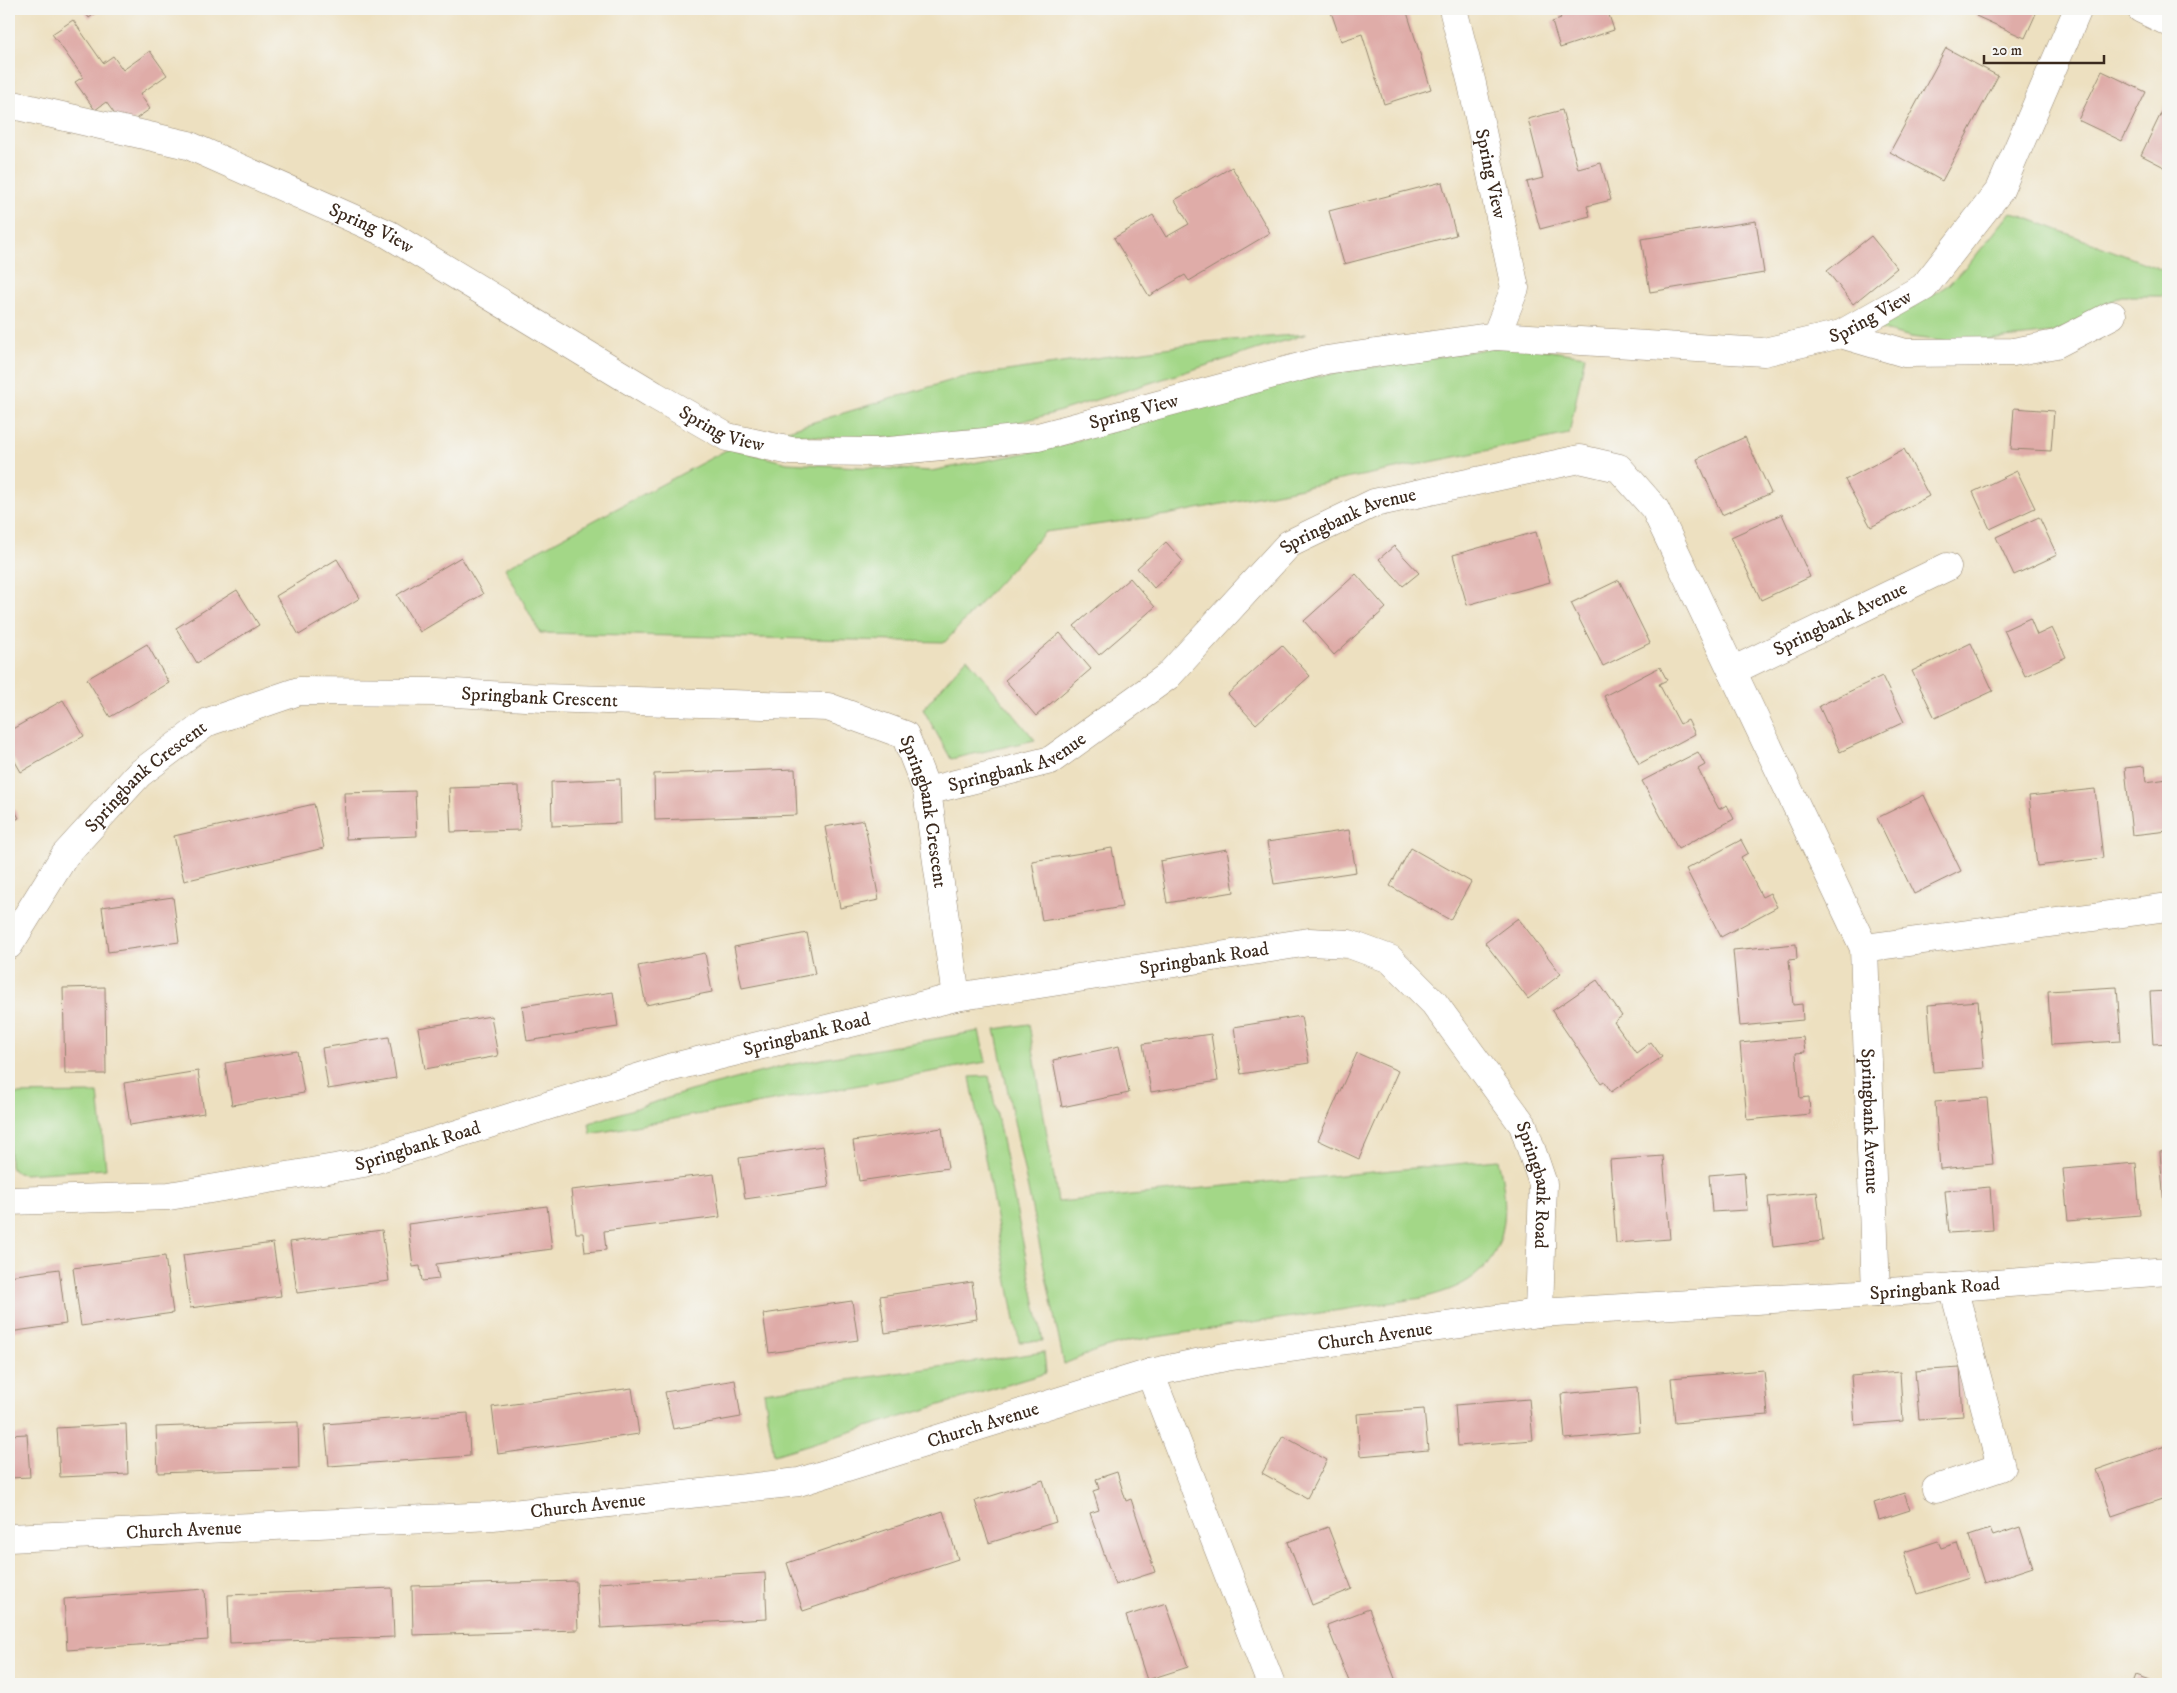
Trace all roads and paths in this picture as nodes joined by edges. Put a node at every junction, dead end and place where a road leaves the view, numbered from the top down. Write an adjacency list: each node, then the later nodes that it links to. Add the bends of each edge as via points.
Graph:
1 (1453, 9): 8 (street, Spring View, via 1515,288)
2 (2078, 9): 7 (street, Spring View, via 2000,190 1924,287)
3 (2141, 9): 4 (street)
4 (2168, 22)
5 (9, 104): 8 (street, Spring View, via 188,145 388,234 728,437 791,451 878,452 1038,437 1326,360)
6 (2112, 315): 7 (street, via 2056,344 2013,352 1906,353)
7 (1841, 334): 8 (street, Spring View, via 1764,352)
8 (1496, 336)
9 (1947, 567): 10 (street, Springbank Avenue)
10 (1732, 670): 11 (street, Springbank Avenue, via 1656,509 1619,468 1580,459 1374,503 1289,544 1168,676 1051,760); 14 (street, Springbank Avenue)
11 (927, 791): 13 (street, Springbank Crescent, via 904,735 828,707 438,692 299,691 208,722 139,774 66,855); 15 (street, Springbank Crescent)
12 (2168, 906): 14 (street)
13 (9, 945)
14 (1864, 948): 19 (street, Springbank Avenue)
15 (956, 997): 16 (street, Springbank Road, via 669,1068 364,1163 169,1196); 20 (street, Springbank Road, via 1309,942 1349,944 1390,959 1434,1003 1523,1125 1543,1184)
16 (9, 1201)
17 (2168, 1271): 18 (street, Springbank Road)
18 (1952, 1287): 19 (street, Springbank Road); 22 (street, via 2001,1467)
19 (1876, 1293): 20 (street, Springbank Road)
20 (1539, 1312): 21 (street, Church Avenue, via 1225,1357)
21 (1150, 1373): 23 (street, Church Avenue, via 799,1482 493,1516); 24 (street)
22 (1936, 1489)
23 (9, 1538)
24 (1271, 1684)

